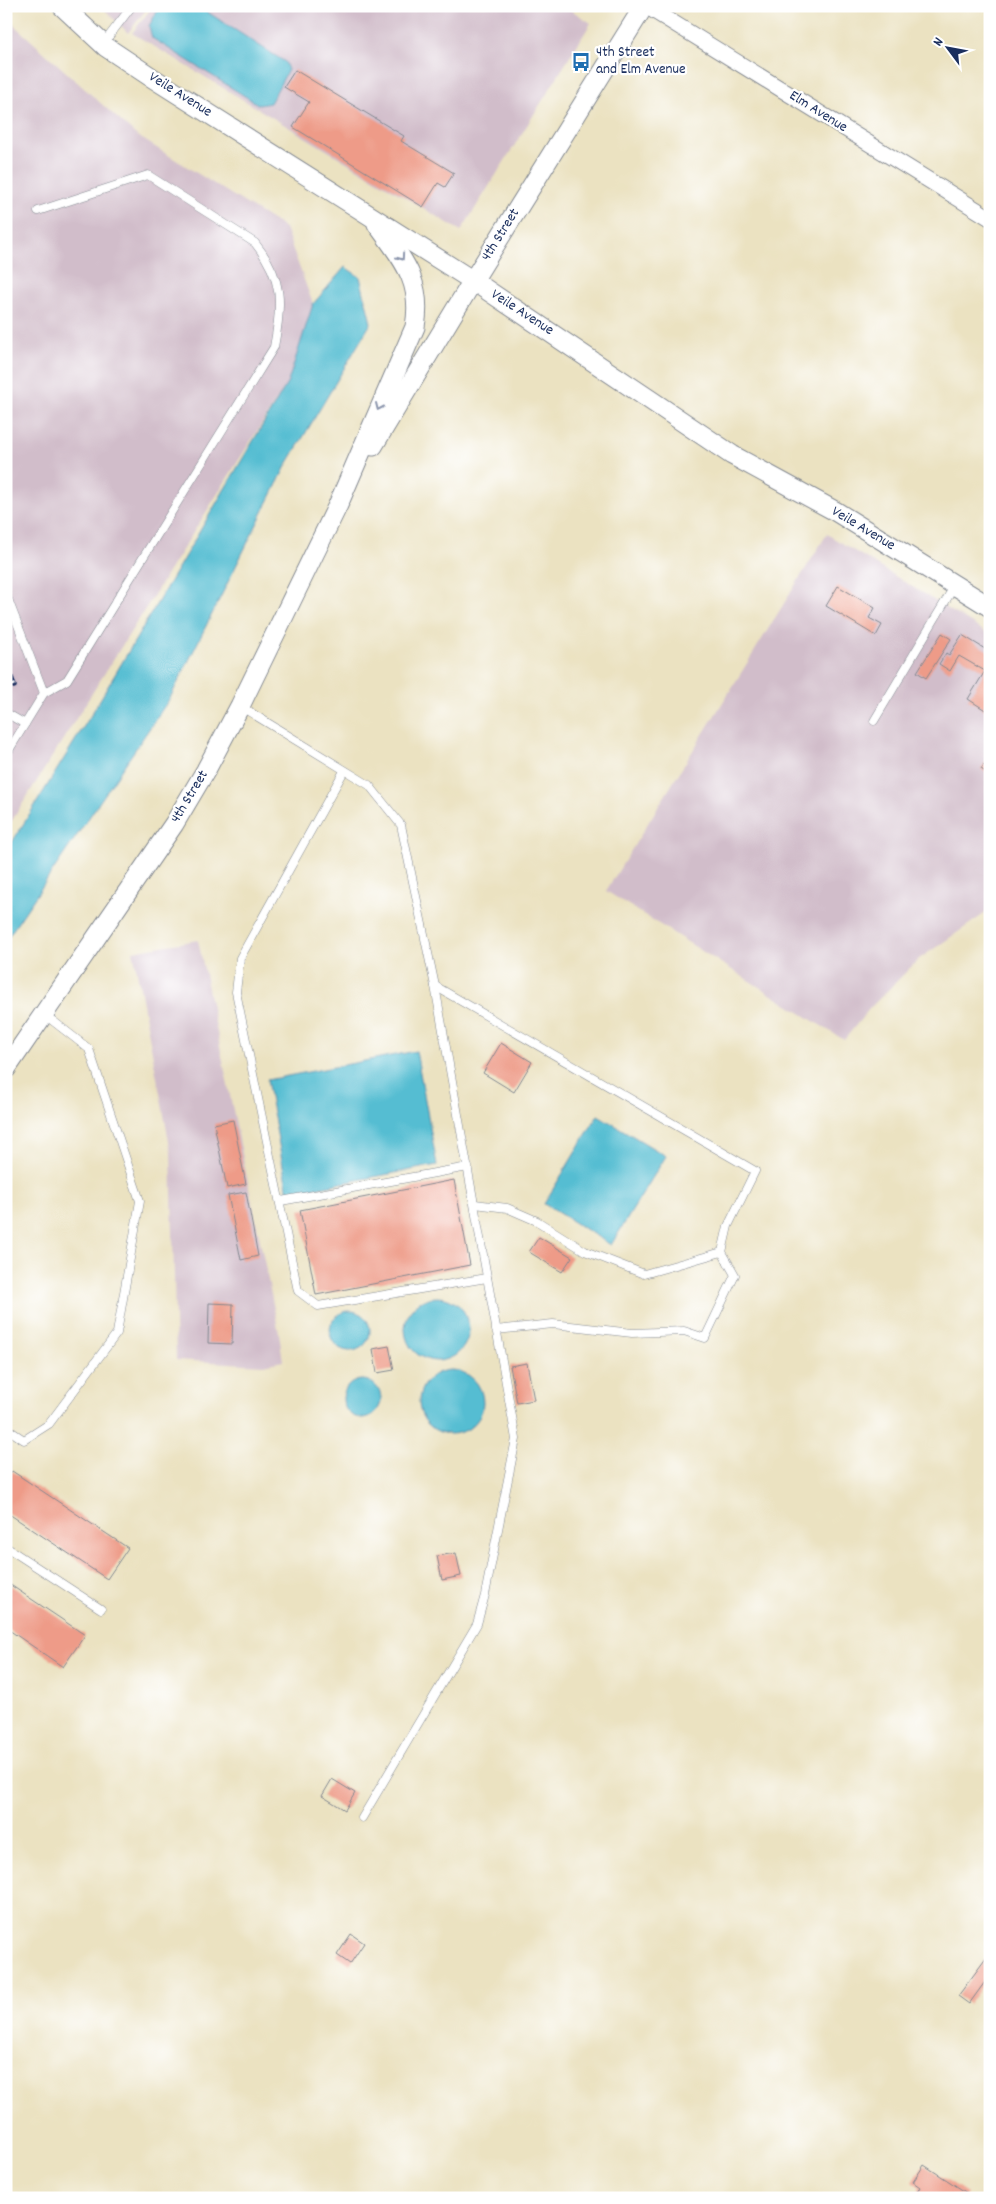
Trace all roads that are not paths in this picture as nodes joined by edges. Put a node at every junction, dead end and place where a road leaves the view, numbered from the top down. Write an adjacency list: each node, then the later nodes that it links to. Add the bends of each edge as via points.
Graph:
1 (132, 6): 4 (lane)
2 (645, 6): 7 (street, Elm Avenue); 8 (street, 4th Street)
3 (70, 12): 4 (street, Veile Avenue)
4 (103, 44): 6 (street, Veile Avenue)
5 (38, 211): 13 (lane, via 148,175 255,243 275,274 280,313 274,348 78,664 67,680)
6 (372, 217): 8 (street, Veile Avenue); 9 (street, one-way to 9, via 409,268 418,299 418,312 415,327)
7 (990, 218)
8 (473, 281): 9 (street, 4th Street); 10 (street, Veile Avenue, via 732,455 836,511)
9 (338, 505): 14 (street, 4th Street)
10 (955, 585): 12 (street, Veile Avenue); 16 (lane)
11 (6, 594): 13 (lane)
12 (990, 607)
13 (44, 693): 17 (lane)
14 (240, 706): 19 (lane); 21 (street, 4th Street, via 174,824)
15 (6, 713): 17 (lane)
16 (874, 720)
17 (25, 724): 18 (lane)
18 (6, 755)
19 (344, 771): 20 (lane, via 369,785 401,825); 24 (lane, via 240,958 236,992)
20 (434, 986): 23 (lane); 26 (lane, via 755,1171 728,1226)
21 (44, 1014): 22 (street, 4th Street); 29 (lane, via 89,1049 140,1200 117,1333 49,1424 24,1440)
22 (6, 1068)
23 (468, 1167): 24 (lane); 25 (lane)
24 (281, 1201): 27 (lane, via 298,1291 318,1306)
25 (475, 1204): 26 (lane, via 507,1208 537,1221 585,1251 644,1274); 27 (lane)
26 (722, 1252): 28 (lane, via 735,1275 705,1338 684,1331 632,1333 553,1324)
27 (487, 1278): 28 (lane)
28 (496, 1330): 32 (lane, via 516,1439 485,1595 477,1624)
29 (6, 1428)
30 (6, 1547): 31 (lane)
31 (101, 1609)
32 (362, 1818)

